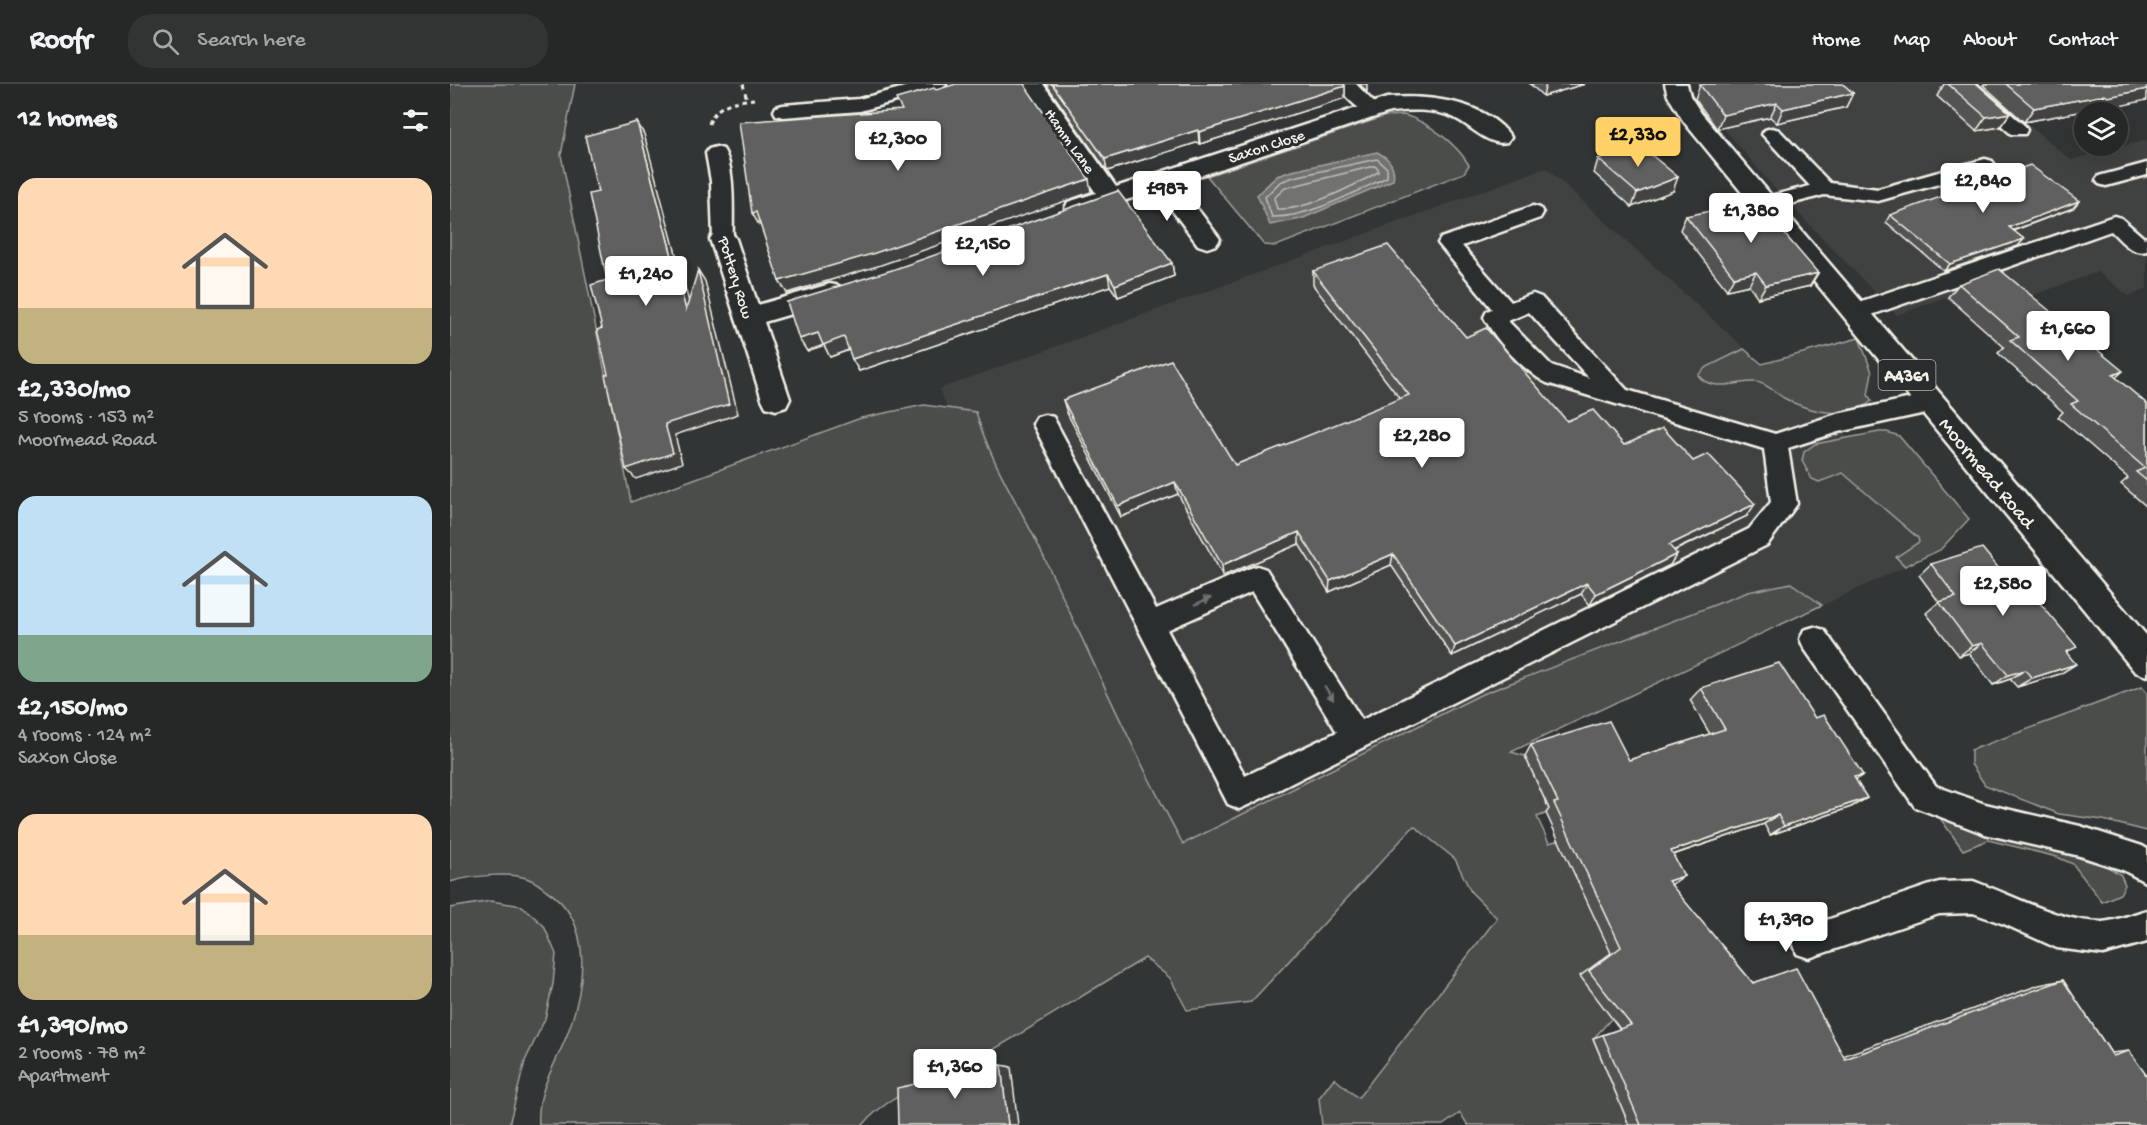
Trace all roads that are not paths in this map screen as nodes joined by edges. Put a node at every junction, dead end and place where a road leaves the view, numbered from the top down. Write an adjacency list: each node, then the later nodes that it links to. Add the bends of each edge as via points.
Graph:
1 (938, 84): 7 (lane, via 860,105)
2 (1032, 84): 17 (street, Hamm Lane)
3 (1345, 84): 6 (lane)
4 (1676, 84): 18 (street, Moormead Road / A4361, via 1692,117)
5 (1965, 84): 8 (lane)
6 (1371, 109): 10 (street, Saxon Close, via 1405,103 1444,106 1478,120); 14 (street, Saxon Close)
7 (783, 111)
8 (2018, 130)
9 (1772, 134): 16 (lane)
10 (1499, 137)
11 (716, 153): 21 (lane, Pottery Row)
12 (1984, 165): 16 (lane, via 1878,195)
13 (2147, 169): 15 (lane)
14 (1162, 179): 17 (street, Saxon Close); 22 (street)
15 (2106, 180)
16 (1824, 189): 18 (lane)
17 (1110, 196): 20 (street, Saxon Close)
18 (1765, 204): 26 (street, Moormead Road / A4361)
19 (1533, 213): 25 (lane, via 1448,243)
20 (1058, 215)
21 (723, 239): 27 (street, Pottery Row)
22 (1207, 239)
23 (2147, 244): 26 (lane, via 2140,246 2114,223)
24 (857, 284): 27 (street)
25 (1506, 312): 28 (lane, via 1533,302); 28 (lane, via 1495,318 1499,326 1543,371)
26 (1855, 312): 30 (street, Moormead Road / A4361)
27 (749, 318): 29 (street, Pottery Row)
28 (1619, 396): 32 (lane)
29 (776, 399)
30 (1930, 403): 32 (lane, via 1837,423); 35 (street, Moormead Road / A4361)
31 (1045, 424): 33 (lane)
32 (1774, 443): 36 (lane, via 1784,504 1758,537)
33 (1149, 625): 36 (lane, one-way to 36, via 1257,578); 36 (lane, via 1239,794)
34 (1814, 639): 37 (lane, via 1926,797 1985,819 2091,844 2131,857)
35 (2147, 661)
36 (1357, 737)
37 (2147, 867)
38 (2147, 926): 39 (lane, via 2103,938 2057,932 1973,897 1939,898)
39 (1809, 942)

